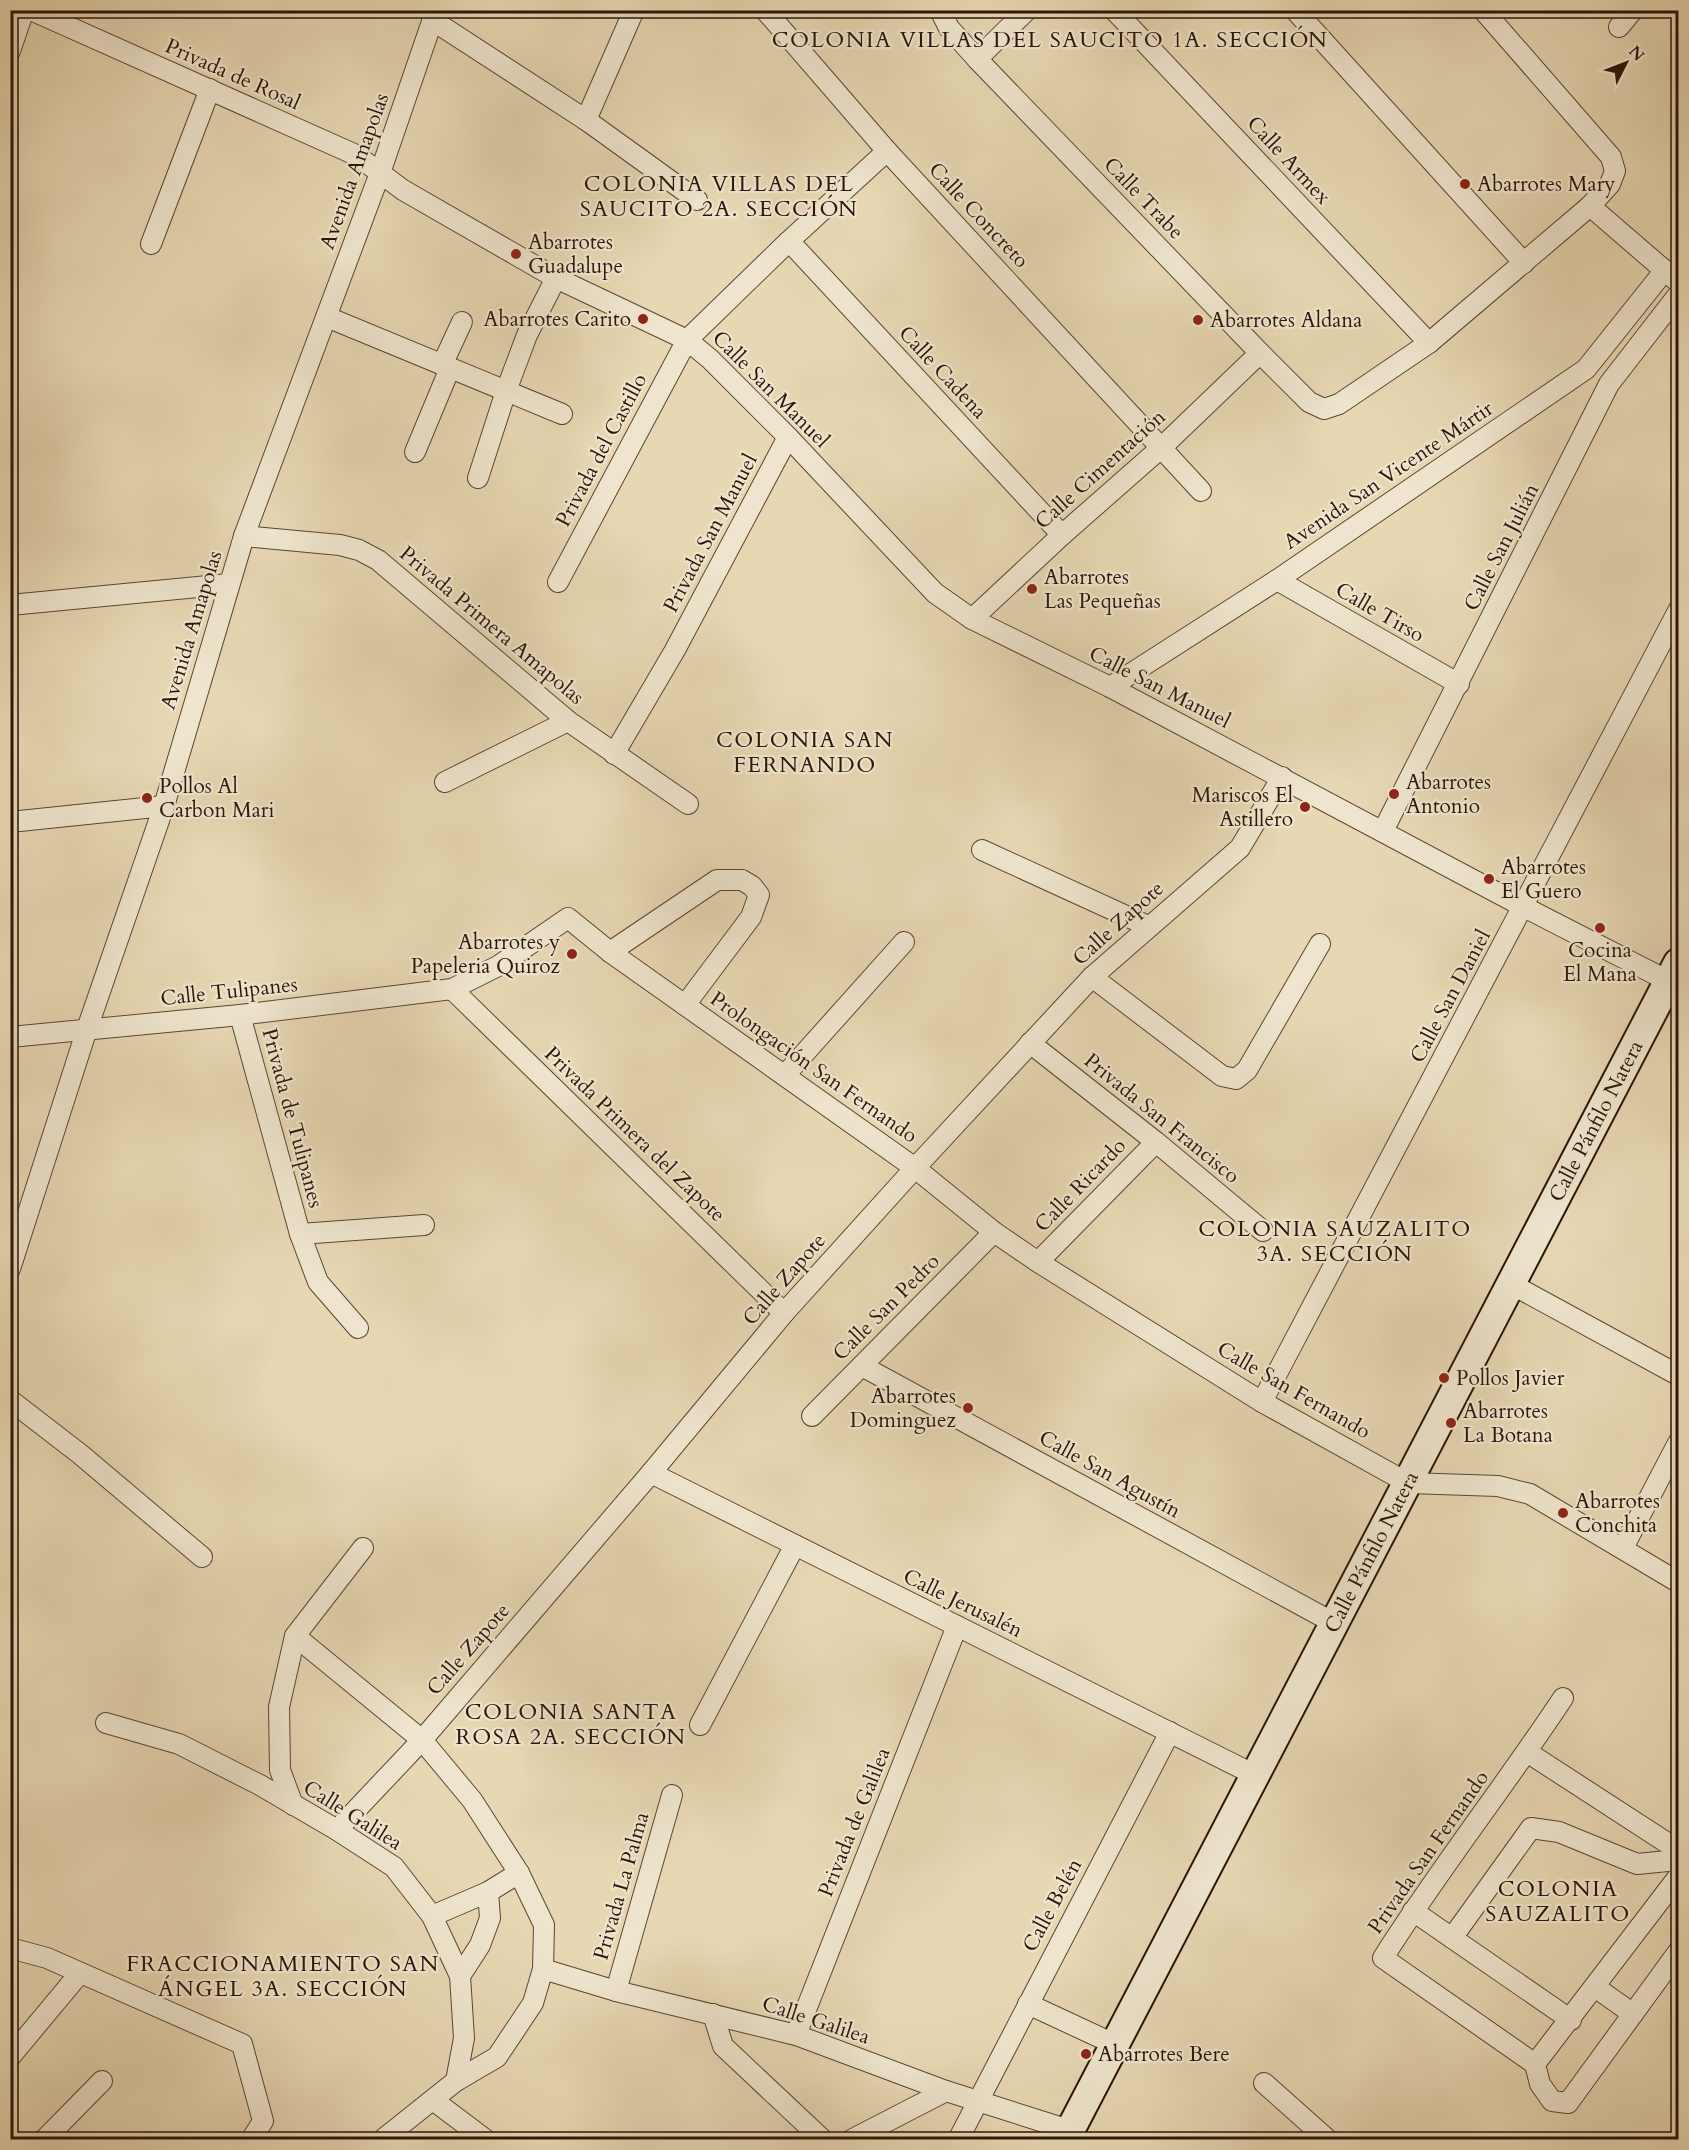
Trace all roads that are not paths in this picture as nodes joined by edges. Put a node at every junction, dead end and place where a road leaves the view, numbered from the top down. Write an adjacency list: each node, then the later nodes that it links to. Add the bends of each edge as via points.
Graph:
1 (24, 10): 13 (street)
2 (31, 10): 15 (street, Privada de Rosal)
3 (634, 10): 16 (street)
4 (765, 10): 17 (street, Calle Concreto)
5 (940, 10): 14 (street, Calle Trabe, via 950,28)
6 (1027, 10): 14 (street)
7 (1114, 10): 30 (street, Calle Armex)
8 (1295, 10): 23 (street)
9 (1483, 10): 20 (street, via 1611,157 1615,171 1610,184)
10 (1633, 10): 12 (street)
11 (434, 15): 16 (street); 18 (street, Avenida Amapolas)
12 (1619, 27)
13 (10, 51)
14 (977, 58): 31 (street, Calle Trabe)
15 (210, 89): 18 (street, Privada de Rosal, via 356,155); 22 (street)
16 (586, 120): 19 (street)
17 (887, 151): 21 (street, Privada del Castillo); 38 (street, Calle Concreto)
18 (380, 173): 25 (street, Privada de Rosal); 27 (street, Avenida Amapolas)
19 (697, 200)
20 (1590, 206): 23 (street); 24 (street)
21 (789, 241): 29 (street, Privada del Castillo); 42 (street, Calle Cadena)
22 (151, 244)
23 (1524, 263): 30 (street)
24 (1672, 276): 33 (street, Avenida San Vicente Mártir)
25 (556, 278): 29 (street, Calle San Manuel); 35 (street, via 527,335)
26 (1678, 295): 34 (street, Calle San Julián)
27 (327, 317): 32 (street); 43 (street, Avenida Amapolas)
28 (462, 322): 32 (street)
29 (687, 340): 37 (street, Calle San Manuel); 45 (street, Privada del Castillo)
30 (1429, 343): 31 (street, Calle Trabe, via 1339,404 1324,409 1309,402)
31 (1260, 353): 38 (street, Calle Cimentación)
32 (446, 367): 35 (street); 39 (street)
33 (1586, 369): 34 (street); 44 (street, Avenida San Vicente Mártir)
34 (1609, 384): 50 (street, Calle San Julián)
35 (506, 390): 36 (street); 40 (street)
36 (562, 414)
37 (788, 437): 49 (street, Calle San Manuel, via 935,593); 53 (street, Privada San Manuel, via 675,650)
38 (1162, 447): 41 (street, Calle Concreto); 42 (street, Calle Cimentación)
39 (415, 452)
40 (478, 478)
41 (1201, 491)
42 (1062, 535): 49 (street, Calle Cimentación)
43 (244, 536): 46 (street, Avenida Amapolas); 52 (street, Privada Primera Amapolas, via 340,545 378,560)
44 (1277, 580): 50 (street, Calle Tirso); 51 (street, Avenida San Vicente Mártir)
45 (558, 582)
46 (229, 584): 47 (street); 57 (street, Avenida Amapolas)
47 (10, 605)
48 (1678, 611): 61 (street, Calle San Daniel)
49 (972, 619): 51 (street, Calle San Manuel)
50 (1459, 684): 59 (street, Calle San Julián)
51 (1110, 687): 54 (street, Calle San Manuel)
52 (568, 721): 53 (street, Privada Primera Amapolas); 55 (street)
53 (614, 753): 56 (street, Privada Primera Amapolas)
54 (1282, 777): 59 (street, Calle San Manuel); 62 (street, Calle Zapote, via 1240,848)
55 (445, 782)
56 (688, 804)
57 (165, 806): 58 (street); 71 (street, Avenida Amapolas)
58 (10, 822)
59 (1383, 831): 61 (street, Calle San Manuel)
60 (982, 850): 62 (street)
61 (1524, 907): 67 (street, Calle San Manuel); 89 (street, Calle San Daniel)
62 (1148, 926): 66 (street, Calle Zapote)
63 (904, 942): 74 (street)
64 (1320, 944): 66 (street, via 1247,1070 1236,1079 1222,1076)
65 (610, 952): 68 (street, Prolongación San Fernando, via 568,918 498,966); 69 (street, Prolongación San Fernando); 69 (street, Prolongación San Fernando, via 717,880 742,880 752,885 759,895 751,917)
66 (1092, 977): 73 (street, Calle Zapote)
67 (1675, 977): 83 (main road, Calle Pánfilo Natera)
68 (452, 989): 70 (street, Calle Tulipanes); 84 (street, Privada Primera del Zapote)
69 (685, 1005): 74 (street, Prolongación San Fernando)
70 (240, 1015): 71 (street, Calle Tulipanes); 80 (street, Privada de Tulipanes)
71 (87, 1029): 72 (street, Calle Tulipanes); 81 (street, Avenida Amapolas)
72 (10, 1037)
73 (1030, 1043): 75 (street, Privada San Francisco); 76 (street, Calle Zapote)
74 (785, 1076): 76 (street, Prolongación San Fernando)
75 (1156, 1142): 78 (street, Privada San Francisco); 82 (street, Calle Ricardo)
76 (915, 1168): 79 (street, Calle San Fernando); 84 (street, Calle Zapote)
77 (424, 1224): 80 (street, Privada de Tulipanes)
78 (1263, 1231)
79 (994, 1232): 82 (street, Calle San Fernando); 86 (street, Calle San Pedro)
80 (300, 1234): 85 (street, Privada de Tulipanes, via 318,1282)
81 (13, 1258)
82 (1038, 1262): 89 (street, Calle San Fernando)
83 (1511, 1284): 87 (street); 93 (main road, Calle Pánfilo Natera)
84 (784, 1313): 92 (street, Calle Zapote)
85 (358, 1328)
86 (862, 1366): 90 (street, Calle San Pedro); 99 (street, Calle San Agustín)
87 (1678, 1375)
88 (10, 1400): 97 (street)
89 (1262, 1402): 93 (street, Calle San Fernando)
90 (812, 1416)
91 (1678, 1443): 96 (street)
92 (651, 1473): 94 (street, Calle Jerusalén); 106 (street, Calle Zapote)
93 (1408, 1483): 96 (street, Calle San Fernando, via 1498,1486 1530,1494); 99 (main road, Calle Pánfilo Natera)
94 (795, 1545): 100 (street, Calle Jerusalén); 104 (street)
95 (363, 1548): 101 (street)
96 (1623, 1548): 98 (street, Calle San Fernando)
97 (202, 1557)
98 (1678, 1582)
99 (1334, 1623): 108 (main road, Calle Pánfilo Natera)
100 (957, 1626): 105 (street, Calle Jerusalén); 131 (street, Privada de Galilea)
101 (295, 1636): 106 (street); 110 (street, via 279,1707 280,1770)
102 (1563, 1698): 107 (street, Privada San Fernando)
103 (106, 1723): 110 (street, Calle Galilea, via 179,1744)
104 (699, 1725)
105 (1170, 1732): 108 (street, Calle Jerusalén); 127 (street, Calle Belén)
106 (422, 1740): 111 (street, Calle Zapote); 114 (street, via 472,1800)
107 (1527, 1752): 112 (street); 117 (street, Privada San Fernando)
108 (1255, 1775): 132 (main road, Calle Pánfilo Natera)
109 (672, 1795): 126 (street, Privada La Palma)
110 (293, 1805): 111 (street, Calle Galilea)
111 (337, 1830): 118 (street, Calle Galilea, via 394,1867)
112 (1678, 1850)
113 (1678, 1860): 119 (street, via 1637,1864 1559,1832 1531,1828)
114 (519, 1872): 116 (street); 122 (street, via 544,1925)
115 (1678, 1877): 125 (street)
116 (488, 1892): 118 (street); 124 (street, via 490,1918 480,1945)
117 (1413, 1911): 119 (street); 134 (street, Privada San Fernando, via 1383,1958)
118 (432, 1916): 124 (street, Calle Galilea)
119 (1452, 1938): 130 (street)
120 (10, 1948): 123 (street)
121 (1678, 1952): 129 (street)
122 (543, 1969): 126 (street, Calle Galilea); 136 (street, via 533,2003 497,2056)
123 (80, 1972): 133 (street); 143 (street, via 242,2044 263,2121)
124 (460, 1976): 136 (street, Calle Galilea, via 464,2038)
125 (1595, 1987): 129 (street); 130 (street)
126 (616, 1990): 128 (street, Calle Galilea)
127 (1028, 2004): 132 (street); 140 (street, Calle Belén)
128 (713, 2014): 131 (street, Calle Galilea); 146 (street, via 723,2046)
129 (1633, 2014): 134 (street, via 1568,2103 1552,2101 1540,2084)
130 (1570, 2020): 134 (street)
131 (796, 2035): 138 (street, Calle Galilea)
132 (1114, 2044): 141 (main road, Calle Pánfilo Natera)
133 (10, 2057)
134 (1535, 2064)
135 (102, 2081): 142 (street)
136 (456, 2081): 139 (street)
137 (1264, 2083): 149 (street)
138 (946, 2091): 140 (street, Calle Galilea); 147 (street)
139 (433, 2100): 144 (street); 145 (street)
140 (977, 2100): 141 (street, Calle Galilea); 148 (street, Calle Belén)
141 (1067, 2135)
142 (44, 2139)
143 (251, 2139)
144 (384, 2139)
145 (486, 2139)
146 (823, 2139)
147 (851, 2139)
148 (958, 2139)
149 (1328, 2139)

